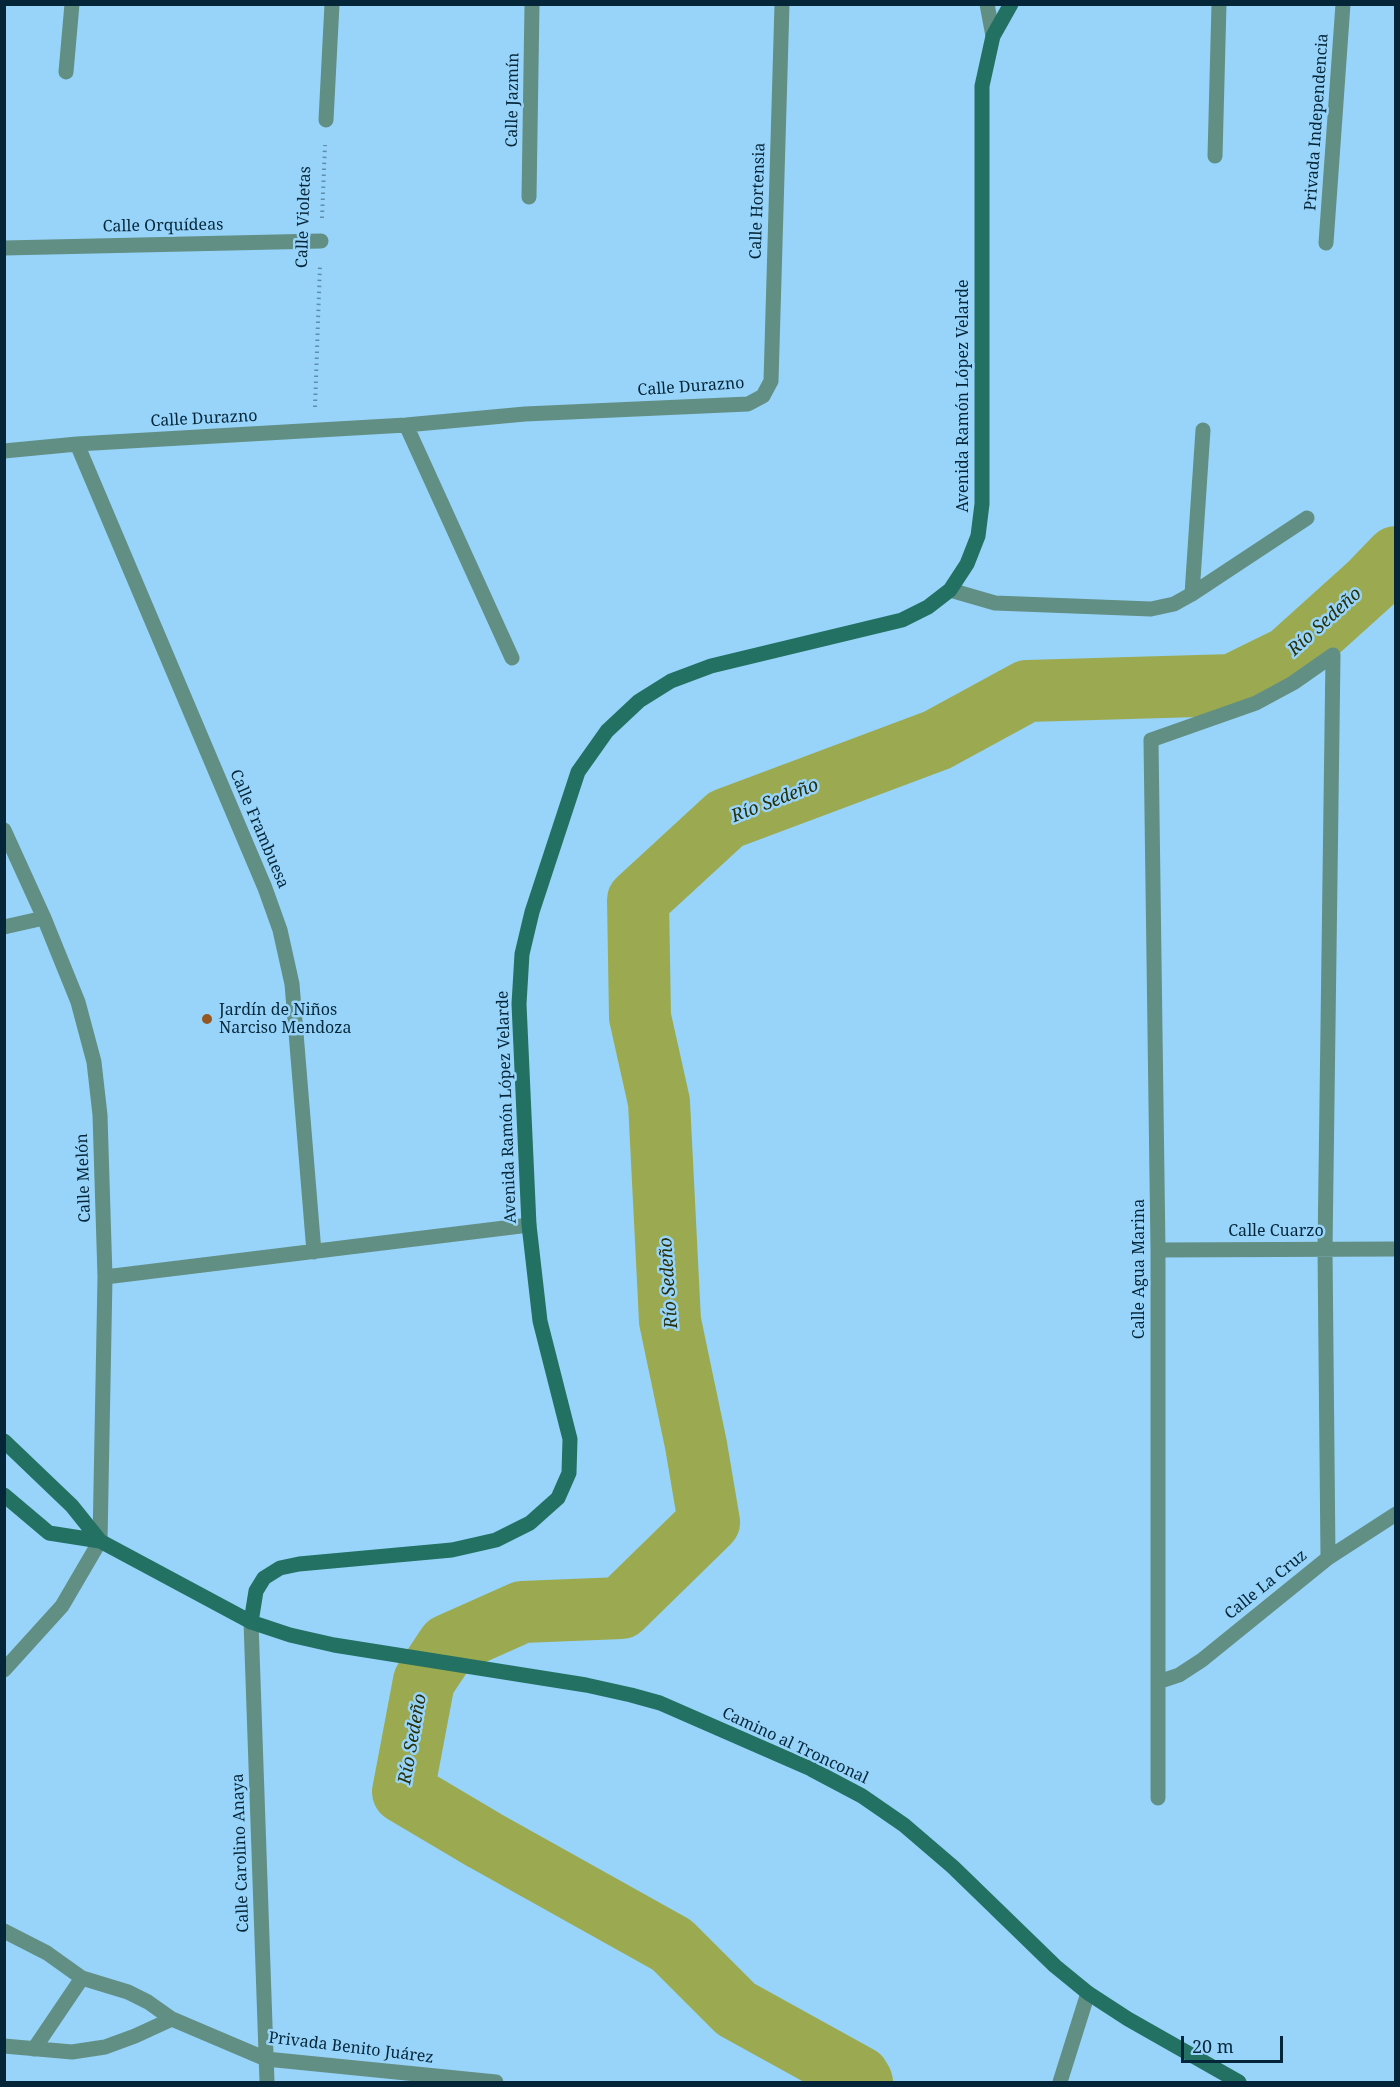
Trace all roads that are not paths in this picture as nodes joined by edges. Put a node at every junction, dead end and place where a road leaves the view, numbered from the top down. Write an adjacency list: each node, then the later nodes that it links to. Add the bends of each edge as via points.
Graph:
1 (72, 4): 10 (street)
2 (332, 4): 11 (street)
3 (532, 4): 13 (street, Calle Jazmín)
4 (782, 4): 17 (street, Calle Hortensia, via 771,381)
5 (987, 4): 9 (street)
6 (1011, 4): 9 (main road, Avenida Ramón López Velarde)
7 (1219, 4): 12 (street)
8 (1343, 4): 15 (street, Privada Independencia)
9 (993, 36): 23 (main road, Avenida Ramón López Velarde, via 982,86 982,504 975,545)
10 (66, 72)
11 (326, 120)
12 (1215, 156)
13 (529, 197)
14 (321, 241): 16 (street, Calle Orquídeas)
15 (1326, 243)
16 (4, 248)
17 (763, 396): 18 (street, Calle Durazno, via 748,404 525,414)
18 (406, 425): 20 (street, Calle Durazno); 25 (street)
19 (1203, 430): 24 (street)
20 (77, 444): 21 (street, Calle Durazno); 33 (street, Calle Frambuesa, via 280,930 292,984)
21 (4, 451)
22 (1307, 518): 24 (street)
23 (950, 590): 24 (street, via 995,603 1151,609 1174,604); 29 (main road, Avenida Ramón López Velarde, via 928,608 902,620 711,666 671,681 639,701 607,731 578,772 522,954 519,1004)
24 (1192, 594)
25 (512, 658)
26 (4, 830): 27 (street, Calle Melón)
27 (44, 918): 28 (street); 34 (street, Calle Melón, via 78,1002 94,1062 100,1115)
28 (4, 927)
29 (529, 1225): 33 (street); 40 (main road, Avenida Ramón López Velarde, via 540,1321 570,1439 569,1473 558,1498 530,1523 496,1540 452,1550 279,1568 264,1578 256,1591)
30 (1395, 1249): 32 (street, Calle Cuarzo)
31 (1158, 1250): 32 (street, Calle Cuarzo); 32 (street, Calle Agua Marina, via 1151,741 1256,703 1333,655); 42 (street, Calle Agua Marina)
32 (1325, 1250): 39 (street)
33 (314, 1252): 34 (street)
34 (105, 1277): 38 (street, Calle Melón)
35 (4, 1441): 38 (main road, via 72,1506)
36 (4, 1495): 38 (main road, via 50,1533)
37 (1395, 1514): 39 (street, Calle La Cruz)
38 (100, 1541): 40 (main road, Camino al Tronconal); 41 (street, via 62,1606)
39 (1328, 1558): 42 (street, Calle La Cruz, via 1202,1660 1179,1675)
40 (251, 1622): 46 (main road, Camino al Tronconal, via 334,1645 631,1695 811,1769 862,1796 904,1825); 50 (street, Calle Carolino Anaya)
41 (4, 1670)
42 (1158, 1682): 43 (street, Calle Agua Marina)
43 (1158, 1798)
44 (4, 1931): 45 (street, Privada Benito Juárez, via 47,1953)
45 (82, 1978): 47 (street, Privada Benito Juárez, via 128,1992); 49 (street)
46 (1088, 1993): 53 (street); 54 (main road, Camino al Tronconal)
47 (172, 2019): 49 (street, via 105,2048 72,2052); 50 (street, Privada Benito Juárez)
48 (4, 2046): 49 (street)
49 (34, 2049)
50 (266, 2059): 51 (street, Calle Carolino Anaya); 52 (street, Privada Benito Juárez)
51 (267, 2082)
52 (496, 2082)
53 (1060, 2082)
54 (1239, 2082)

